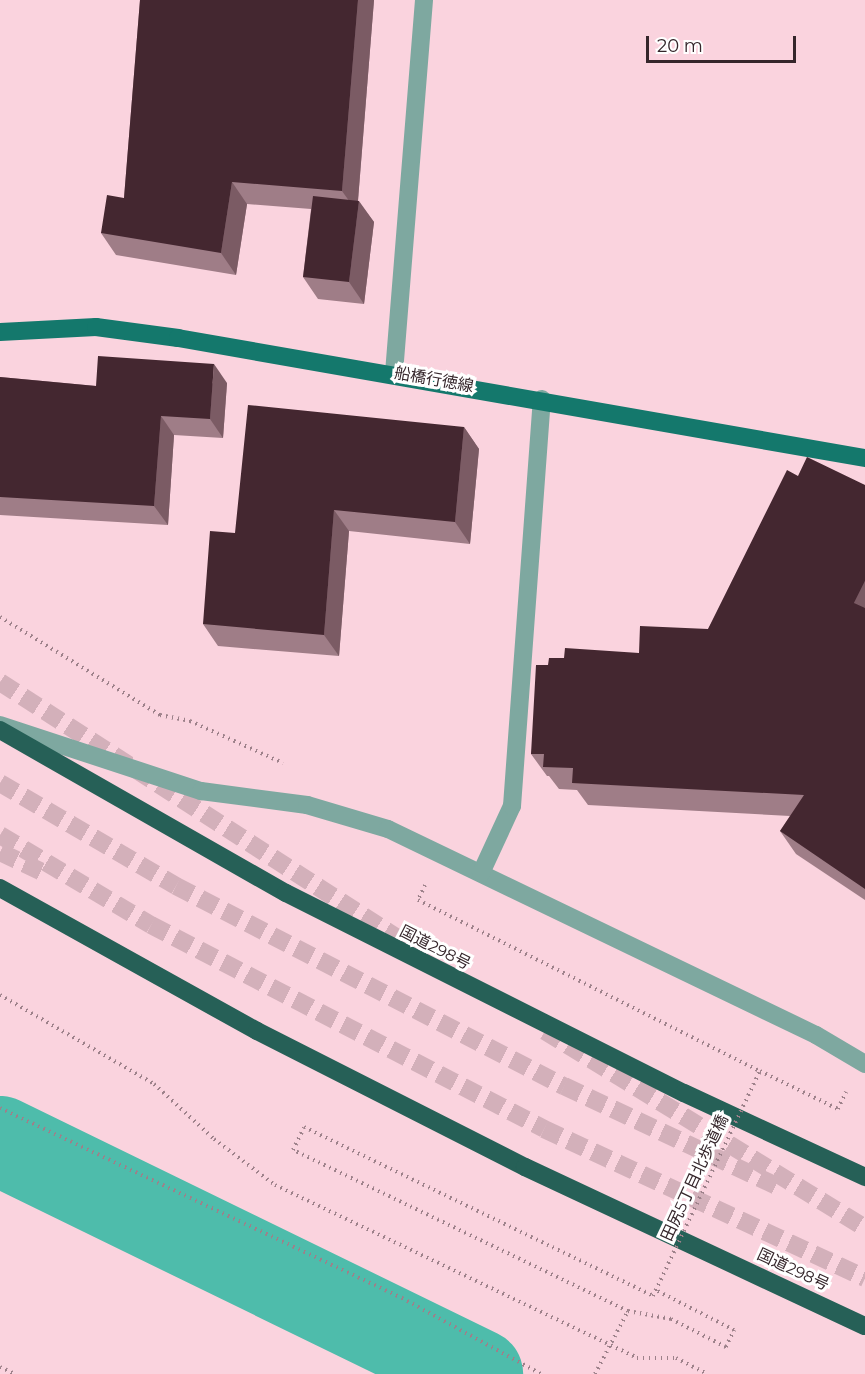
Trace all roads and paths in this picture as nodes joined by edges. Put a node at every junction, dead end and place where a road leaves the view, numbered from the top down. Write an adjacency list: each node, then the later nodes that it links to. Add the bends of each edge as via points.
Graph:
1 (424, 0): 3 (street)
2 (0, 332): 3 (main road, 船橋行徳線, via 96,327)
3 (394, 373): 4 (main road, 船橋行徳線)
4 (542, 399): 5 (main road, 船橋行徳線); 8 (street, via 512,806)
5 (865, 458)
6 (0, 725): 8 (street, via 201,791 307,805 350,817 388,829)
7 (0, 730): 16 (highway, 国道298号, via 296,898 684,1094)
8 (481, 873): 12 (street, via 816,1035)
9 (427, 879): 13 (path, via 418,900)
10 (0, 888): 19 (highway, 国道298号, via 256,1031 525,1167)
11 (0, 995): 20 (path, via 154,1084 214,1139 275,1185)
12 (865, 1064)
13 (760, 1071): 14 (path, via 838,1109 848,1089); 17 (path, 田尻5丁目北歩道橋, bridge)
14 (838, 1084)
15 (0, 1108): 23 (path, via 402,1298)
16 (865, 1177)
17 (656, 1290): 18 (path, via 734,1329 726,1347 671,1319); 18 (path, 田尻5丁目北歩道橋, bridge, via 653,1296 304,1127 292,1150)
18 (628, 1311): 20 (path)
19 (865, 1326)
20 (611, 1345): 24 (path); 25 (path, via 637,1358 676,1358)
21 (0, 1367): 22 (path)
22 (15, 1374)
23 (540, 1374)
24 (595, 1374)
25 (708, 1374)

